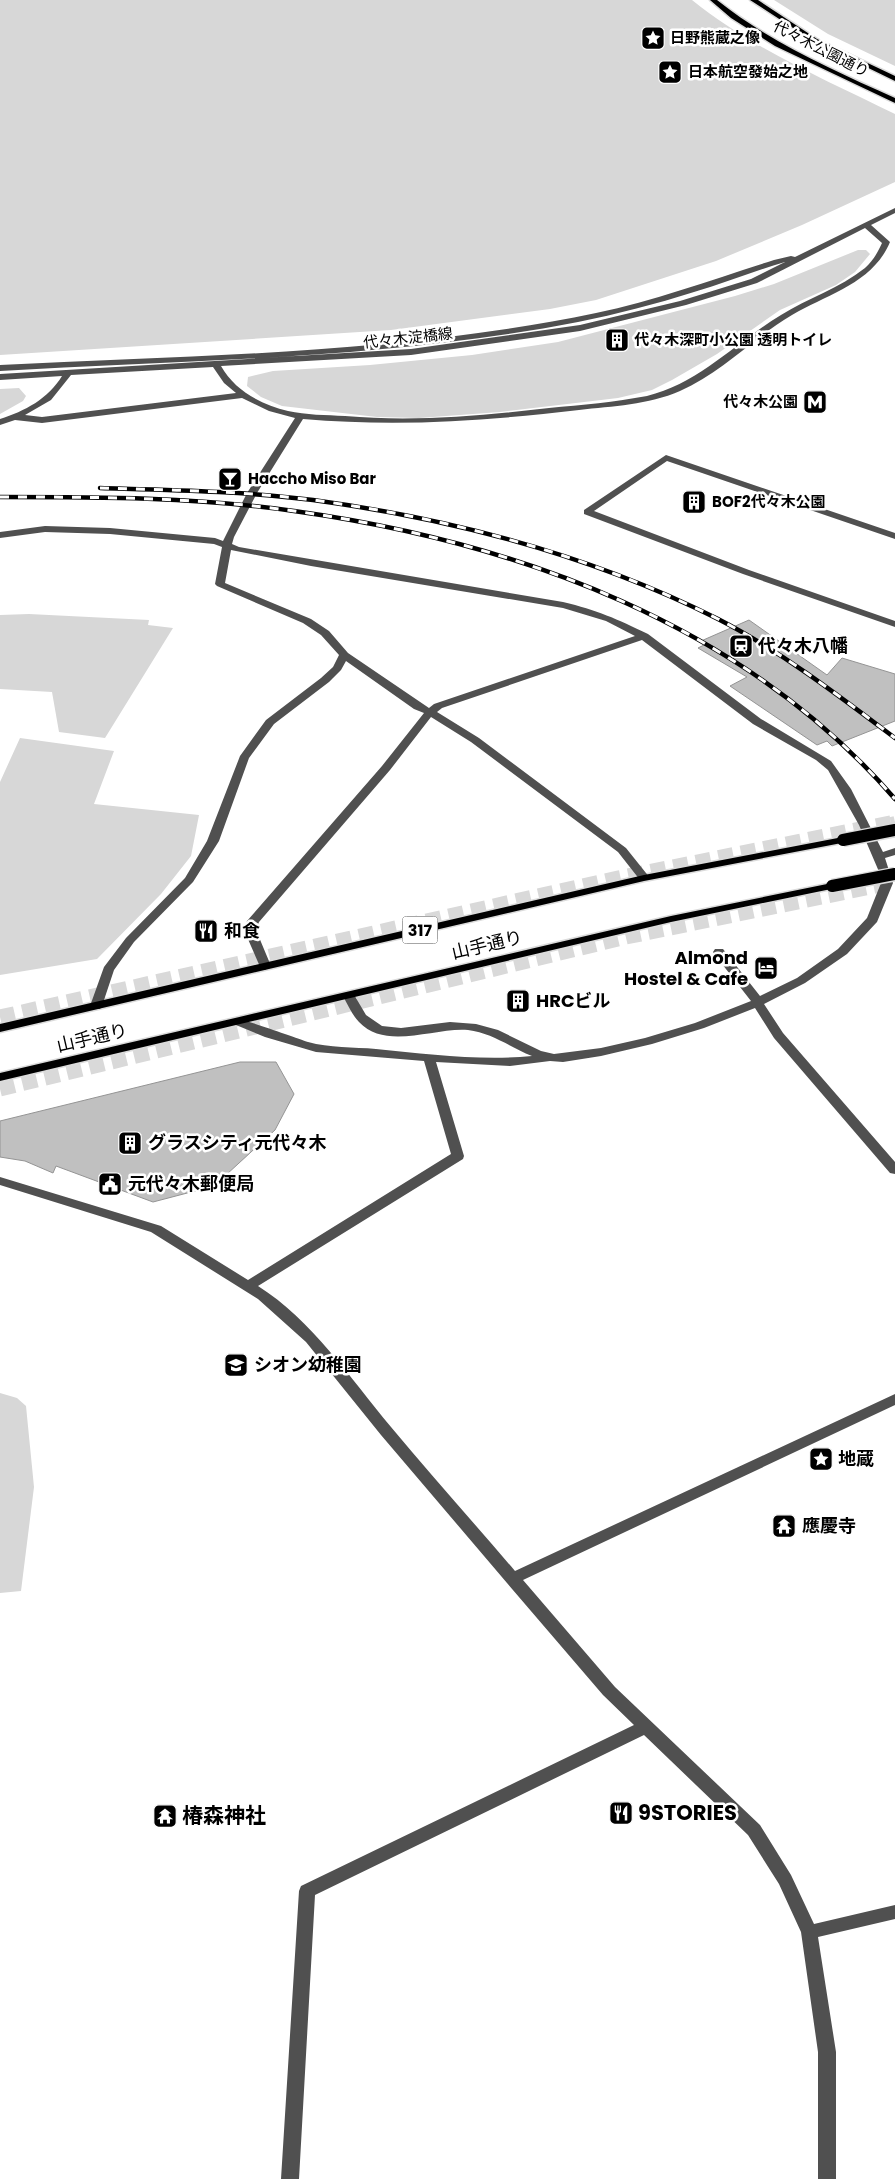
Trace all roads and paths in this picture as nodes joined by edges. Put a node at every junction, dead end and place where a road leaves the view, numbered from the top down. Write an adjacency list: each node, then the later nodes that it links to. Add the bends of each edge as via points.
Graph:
1 (713, 0): 4 (main road, 代々木公園通り, via 785,48)
2 (753, 0): 3 (main road, 代々木公園通り, via 815,40)
3 (895, 79)
4 (895, 101)
5 (895, 210): 6 (street, 代々木淀橋線)
6 (866, 226): 7 (street); 8 (street, 代々木淀橋線)
7 (891, 242): 14 (street, via 869,268 848,284 787,314 728,358 680,387 658,396 466,419 360,421)
8 (805, 254): 9 (street, 代々木淀橋線, via 776,271 721,292 580,328 411,352); 10 (street, 代々木淀橋線, via 674,296 518,330 365,347)
9 (216, 365): 11 (street, 代々木淀橋線); 13 (street, via 220,374)
10 (0, 368)
11 (68, 373): 12 (street, 代々木淀橋線); 15 (street, via 56,393 41,405)
12 (0, 377)
13 (244, 395): 14 (street, via 261,406); 15 (street, via 42,420)
14 (301, 415): 19 (street, via 252,493)
15 (15, 417): 16 (street)
16 (0, 422)
17 (0, 536): 19 (street, via 45,529 110,530)
18 (895, 536): 20 (street, via 666,458 587,512)
19 (228, 544): 21 (street, via 237,549 311,563 563,605 602,616); 22 (street, via 220,584 306,621 325,633)
20 (895, 624)
21 (644, 636): 23 (street, via 438,706); 26 (street, via 744,713 831,767)
22 (344, 655): 23 (street); 33 (street, via 325,680 270,722 244,758 213,841 189,880 130,940 108,970)
23 (430, 712): 28 (street, via 475,740 622,850); 30 (street, via 386,768 253,921 250,930)
24 (895, 830): 28 (main road, 山手通り / 317, bridge)
25 (895, 851): 26 (street)
26 (880, 856): 32 (street, via 888,880 881,904 871,922 835,958 792,986)
27 (895, 874): 31 (main road, 山手通り, bridge, via 671,919)
28 (644, 878): 30 (main road, 山手通り / 317)
29 (719, 952): 32 (street, via 748,987)
30 (265, 966): 33 (main road, 山手通り / 317)
31 (349, 996): 34 (main road, 山手通り); 37 (street, via 367,1023 386,1031 446,1026 478,1028 537,1054)
32 (756, 1003): 37 (street, via 664,1036); 39 (street, via 778,1035)
33 (96, 1006): 35 (main road, 山手通り / 317)
34 (240, 1022): 36 (street, via 316,1048); 38 (main road, 山手通り)
35 (0, 1028)
36 (429, 1058): 37 (street, via 510,1062); 41 (street, via 458,1156)
37 (559, 1058)
38 (0, 1077)
39 (895, 1170)
40 (0, 1181): 41 (street, via 156,1229)
41 (248, 1286): 43 (street, via 311,1339)
42 (895, 1399): 43 (street)
43 (512, 1579): 44 (street, via 609,1691)
44 (647, 1726): 46 (street, via 754,1830 785,1880); 47 (street, via 308,1891)
45 (895, 1912): 46 (street)
46 (809, 1932): 48 (street, via 827,2052)
47 (290, 2179)
48 (827, 2179)

